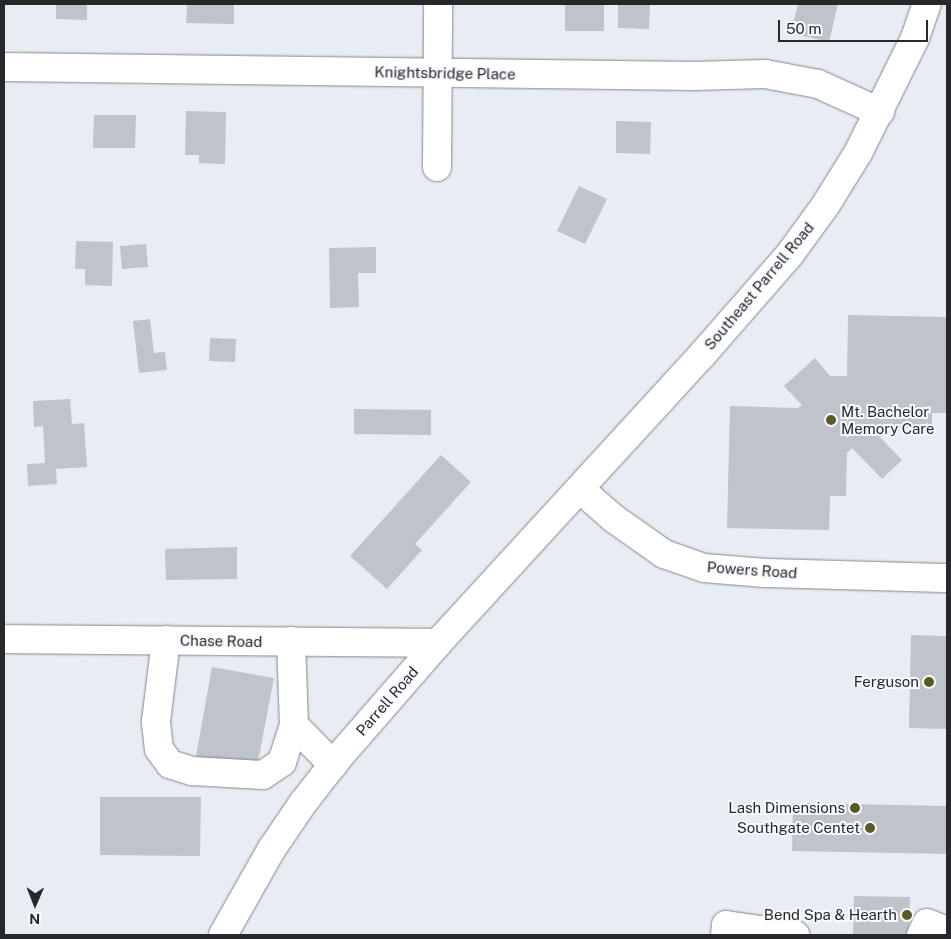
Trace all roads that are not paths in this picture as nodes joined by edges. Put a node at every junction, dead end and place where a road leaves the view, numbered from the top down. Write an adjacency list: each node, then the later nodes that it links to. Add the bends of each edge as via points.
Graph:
1 (438, 4): 4 (street)
2 (927, 4): 5 (street, Southeast Parrell Road, via 915,38)
3 (4, 68): 4 (street, Knightsbridge Place)
4 (438, 72): 5 (street, Knightsbridge Place, via 765,74 818,84); 6 (street)
5 (880, 112): 7 (street, Southeast Parrell Road, via 858,154 790,254)
6 (437, 167)
7 (580, 489): 8 (street, Powers Road, via 613,518 664,554 704,568); 12 (street, Parrell Road)
8 (947, 578)
9 (4, 639): 10 (street, Chase Road)
10 (166, 640): 11 (street, Chase Road); 14 (street, via 156,722 158,749 170,764 192,770 263,775)
11 (291, 641): 12 (street, Chase Road); 13 (street)
12 (438, 643): 15 (street, Parrell Road)
13 (294, 725): 14 (street, via 282,762); 15 (street)
14 (278, 764): 16 (street)
15 (333, 765): 16 (street, Parrell Road)
16 (311, 792): 20 (street, Parrell Road, via 271,850)
17 (725, 930): 19 (street)
18 (947, 931): 22 (street, via 927,923)
19 (767, 933): 21 (street)
20 (223, 935)
21 (795, 935)
22 (921, 935)

